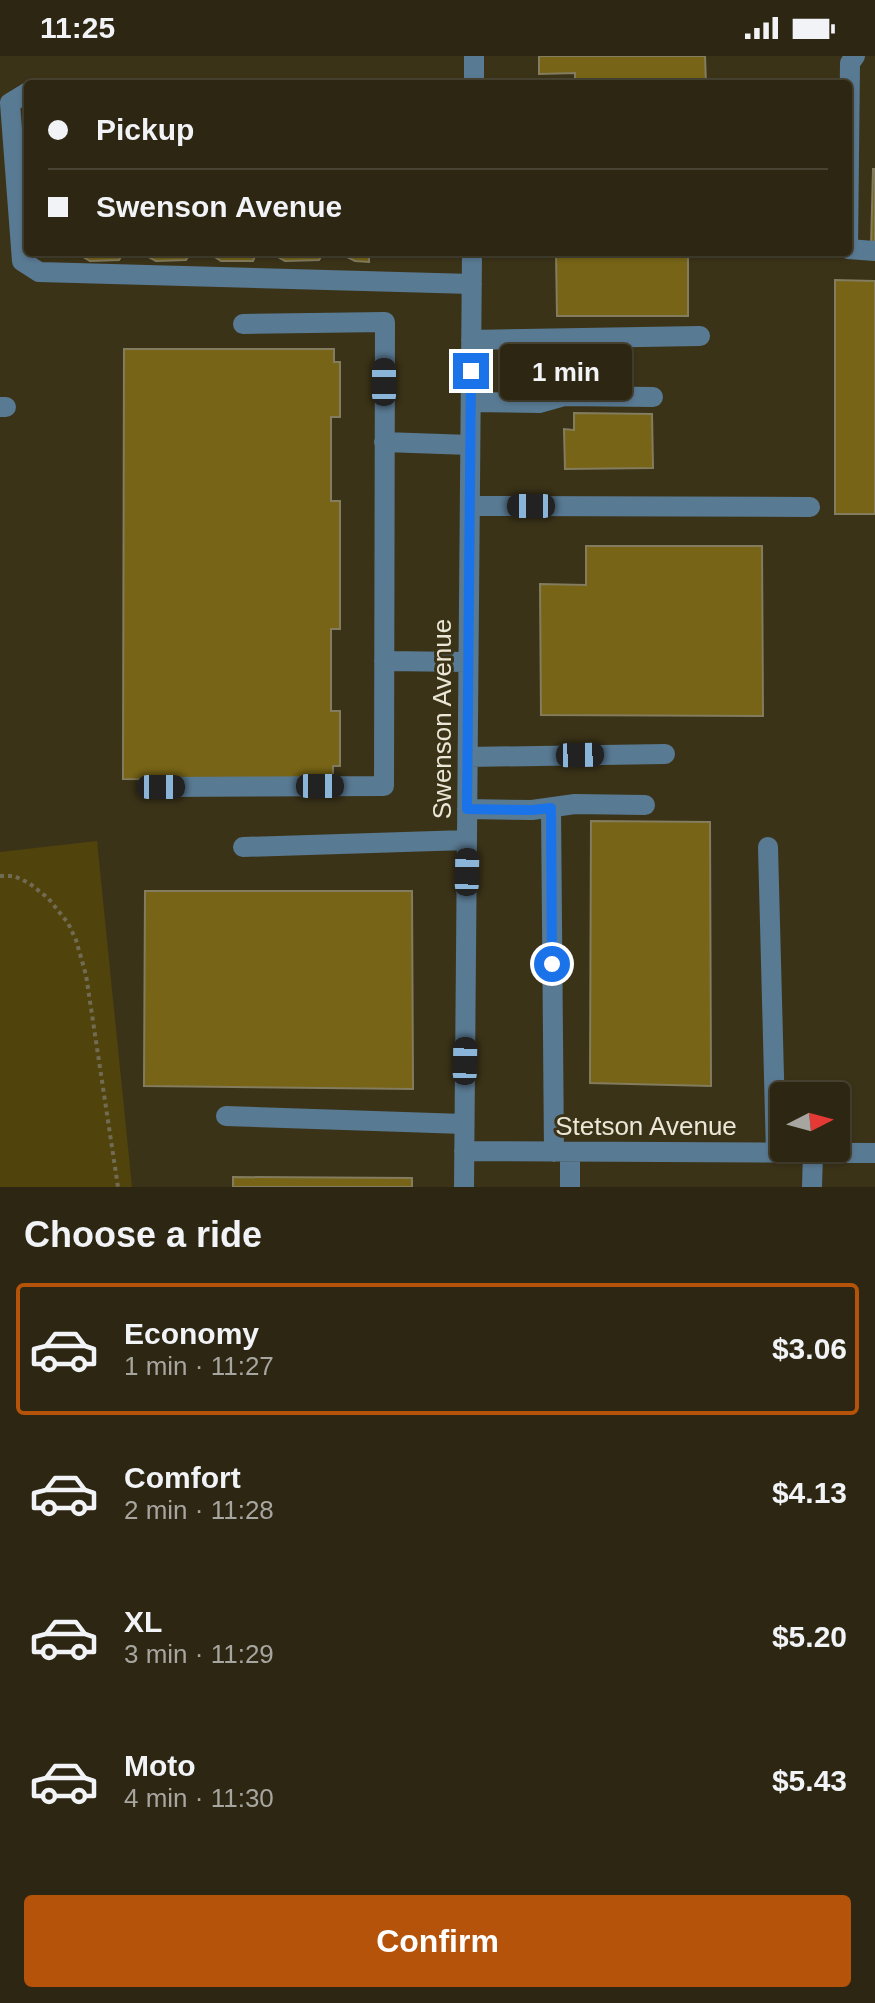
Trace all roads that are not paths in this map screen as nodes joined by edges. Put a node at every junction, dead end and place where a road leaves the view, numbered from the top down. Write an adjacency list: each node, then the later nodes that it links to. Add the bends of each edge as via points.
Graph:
1 (474, 56): 3 (street)
2 (855, 56): 4 (street)
3 (474, 80)
4 (850, 80)
5 (24, 94): 9 (street, via 10,103 22,261 39,272)
6 (852, 249): 7 (street)
7 (875, 251)
8 (472, 256): 9 (street, Swenson Avenue)
9 (472, 284): 12 (street, Swenson Avenue)
10 (243, 324): 15 (street, via 385,322)
11 (700, 336): 12 (street)
12 (471, 340): 14 (street, Swenson Avenue)
13 (653, 397): 14 (street)
14 (471, 402): 16 (street, Swenson Avenue)
15 (384, 442): 16 (street); 19 (street)
16 (470, 445): 17 (street, Swenson Avenue)
17 (470, 506): 18 (street); 20 (street, Swenson Avenue)
18 (810, 507)
19 (384, 661): 20 (street); 23 (street, via 384,786)
20 (468, 662): 22 (street, Swenson Avenue)
21 (665, 754): 22 (street)
22 (468, 757): 26 (street, Swenson Avenue)
23 (161, 787)
24 (645, 805): 25 (street)
25 (551, 808): 26 (street); 34 (street)
26 (467, 809): 27 (street, Swenson Avenue)
27 (467, 840): 28 (street); 32 (street, Swenson Avenue)
28 (243, 847)
29 (768, 847): 30 (street)
30 (774, 1082)
31 (226, 1116): 32 (street)
32 (464, 1124): 33 (street, Swenson Avenue)
33 (464, 1151): 34 (street, Stetson Avenue); 39 (street, Swenson Avenue)
34 (562, 1152): 35 (street, Stetson Avenue); 40 (street)
35 (770, 1153)
36 (850, 1153): 37 (street, Stetson Avenue)
37 (875, 1153)
38 (813, 1162): 41 (street)
39 (464, 1187)
40 (570, 1187)
41 (812, 1187)

